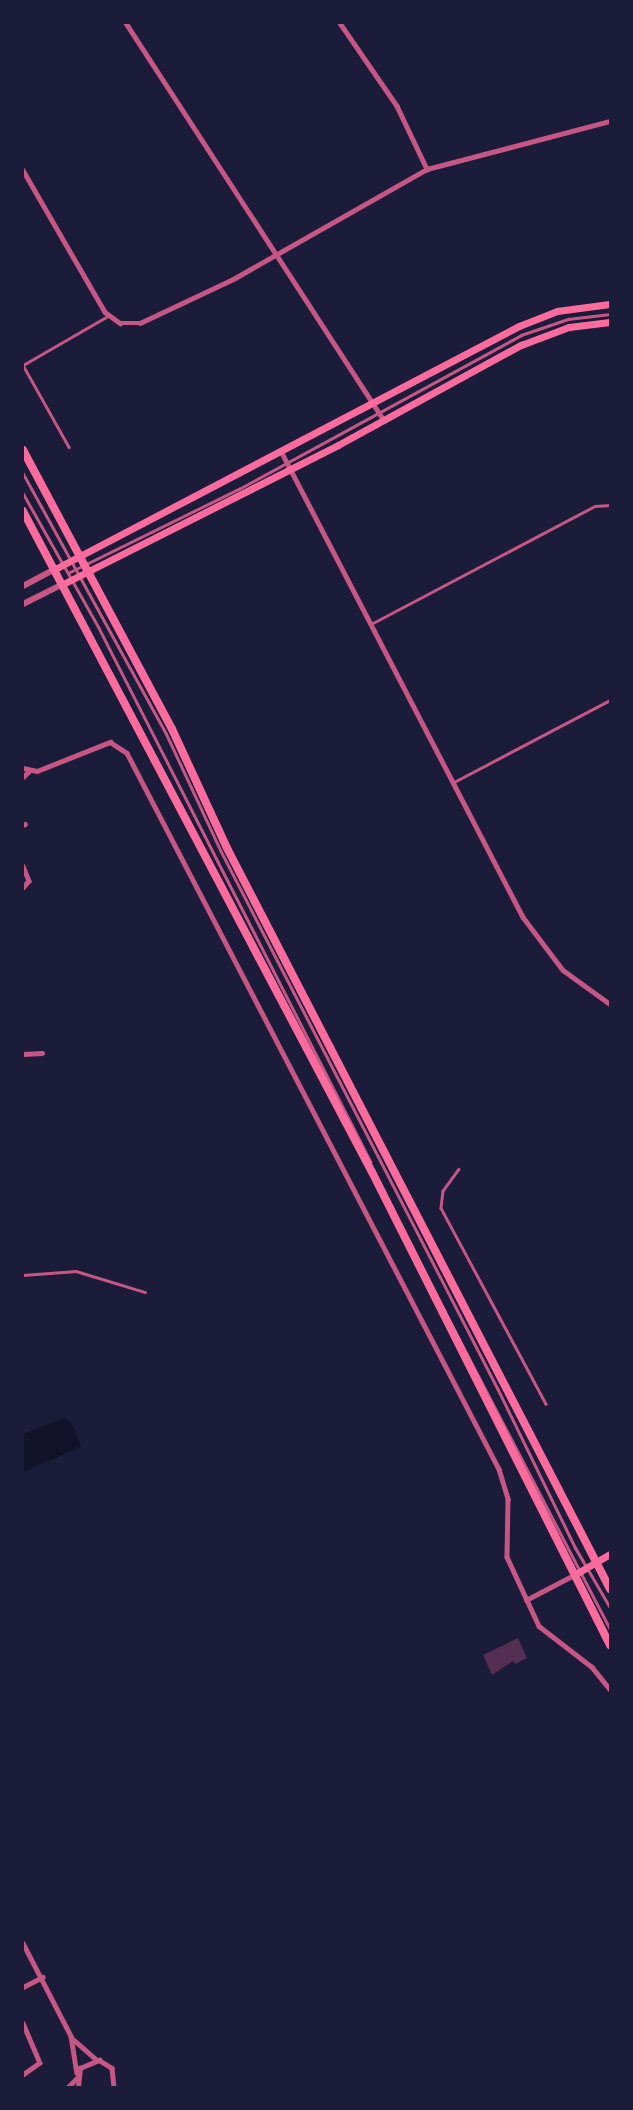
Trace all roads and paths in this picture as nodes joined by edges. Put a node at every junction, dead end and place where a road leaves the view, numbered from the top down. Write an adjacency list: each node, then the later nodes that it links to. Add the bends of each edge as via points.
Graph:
1 (126, 23): 6 (street)
2 (340, 23): 4 (street, via 397,106)
3 (610, 121): 4 (street)
4 (427, 169): 6 (street)
5 (23, 170): 9 (street)
6 (278, 253): 9 (street, via 140,323 120,323); 12 (street)
7 (610, 304): 12 (main road, via 581,306 532,320)
8 (610, 314): 13 (lane, via 568,319 534,330)
9 (109, 316): 11 (lane)
10 (610, 322): 14 (main road, via 569,327 531,340)
11 (23, 365): 15 (lane)
12 (373, 403): 13 (street); 17 (main road)
13 (378, 411): 14 (street); 18 (lane)
14 (384, 421): 19 (main road)
15 (69, 447)
16 (23, 450): 24 (main road)
17 (281, 451): 18 (street); 24 (main road)
18 (286, 461): 19 (street); 26 (lane)
19 (291, 470): 26 (main road); 31 (street)
20 (23, 472): 24 (lane)
21 (23, 493): 25 (lane)
22 (610, 505): 31 (lane, via 595,506)
23 (23, 511): 25 (main road)
24 (76, 558): 25 (main road); 26 (main road)
25 (59, 567): 27 (lane); 28 (main road); 29 (street)
26 (83, 570): 27 (main road); 48 (main road); 49 (lane)
27 (71, 577): 28 (main road); 43 (lane, via 366,1146)
28 (62, 584): 30 (street); 43 (main road)
29 (23, 586)
30 (23, 604)
31 (371, 624): 36 (street)
32 (610, 700): 36 (lane)
33 (23, 768): 34 (street)
34 (29, 771): 35 (street); 51 (street, via 110,741 127,753 499,1469 508,1499 507,1558)
35 (23, 777)
36 (454, 782): 39 (street, via 541,946 563,970)
37 (23, 866): 38 (street, via 29,881)
38 (23, 888)
39 (610, 1004)
40 (42, 1053): 41 (street)
41 (23, 1054)
42 (459, 1169): 46 (lane, via 443,1191 441,1208)
43 (372, 1172): 49 (main road)
44 (23, 1275): 45 (lane, via 76,1271)
45 (145, 1292)
46 (546, 1404)
47 (610, 1554): 48 (main road)
48 (596, 1562): 49 (main road); 50 (main road)
49 (580, 1571): 51 (street); 52 (lane); 53 (lane); 54 (main road)
50 (610, 1589)
51 (526, 1600): 55 (street, via 544,1632 592,1667)
52 (610, 1607)
53 (610, 1628)
54 (610, 1645)
55 (610, 1689)
56 (23, 1943): 57 (street)
57 (43, 1977): 58 (street); 60 (street)
58 (23, 1987)
59 (23, 2023): 62 (street, via 40,2063)
60 (71, 2036): 61 (street); 63 (street)
61 (99, 2060): 63 (street, via 84,2064); 66 (street, via 113,2068)
62 (23, 2076)
63 (77, 2076): 64 (street); 65 (street)
64 (68, 2087)
65 (78, 2087)
66 (114, 2087)

